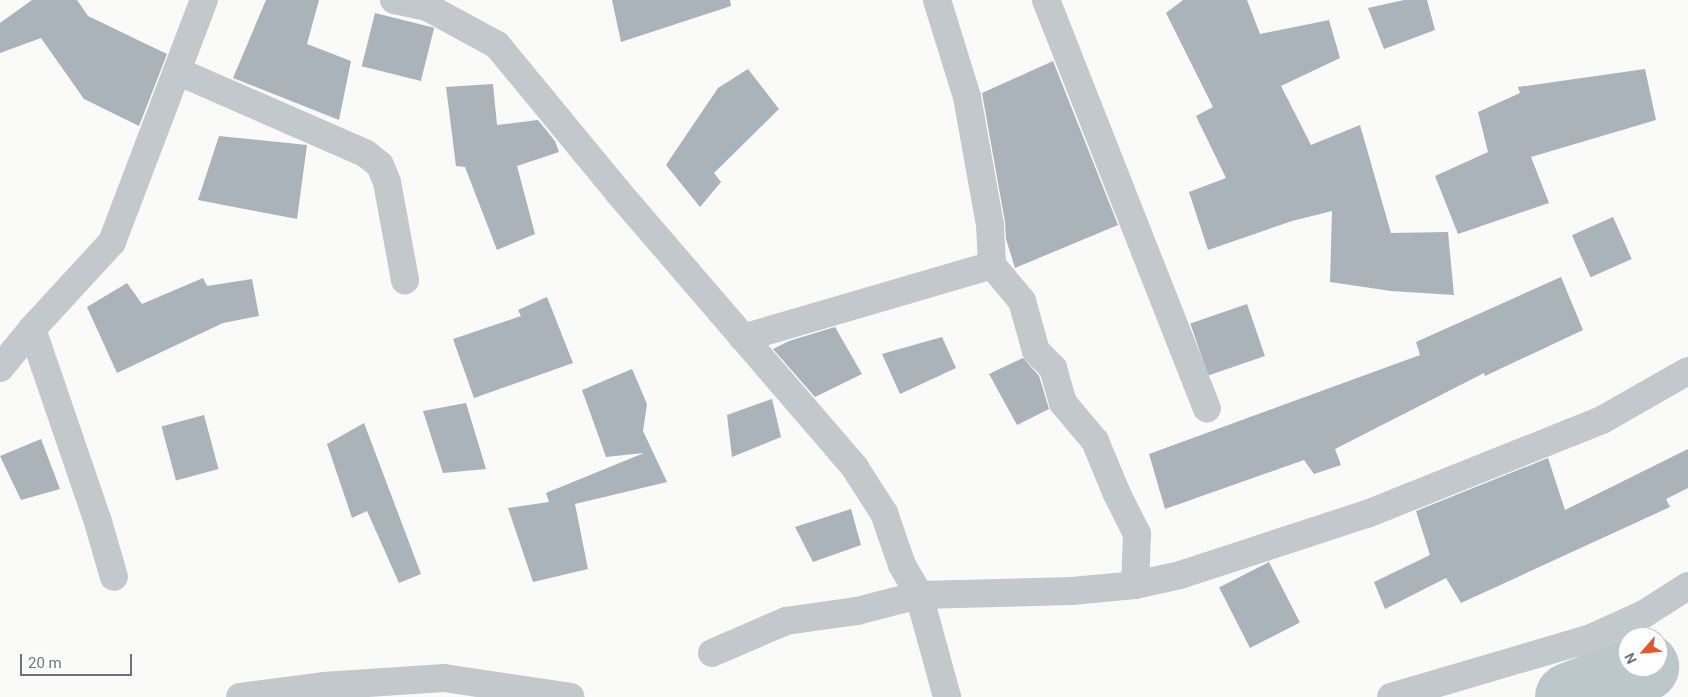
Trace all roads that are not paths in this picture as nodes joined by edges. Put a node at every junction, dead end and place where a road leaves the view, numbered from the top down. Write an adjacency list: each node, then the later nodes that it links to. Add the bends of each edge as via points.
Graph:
1 (204, 0): 5 (street)
2 (394, 0): 9 (street, via 426,7 497,45)
3 (1046, 0): 12 (street)
4 (944, 2): 6 (street, via 967,97 990,225)
5 (177, 71): 7 (street, via 365,154 380,166 388,182); 8 (street, via 112,242)
6 (992, 265): 9 (street); 14 (street, via 1022,301 1036,351 1052,368 1063,403 1095,441 1137,534)
7 (405, 280)
8 (32, 329): 10 (street); 13 (street)
9 (743, 338): 16 (street, via 855,468 884,513 902,565)
10 (0, 368)
11 (1688, 371): 14 (street, via 1602,420 1367,514 1180,575)
12 (1207, 408)
13 (114, 577)
14 (1135, 585): 16 (street)
15 (1688, 586): 21 (street, via 1644,614 1591,638)
16 (920, 595): 17 (street, via 856,611 786,621); 20 (street)
17 (712, 653)
18 (240, 697): 19 (street, via 323,686 444,678)
19 (572, 697)
20 (947, 697)
21 (1391, 697)

